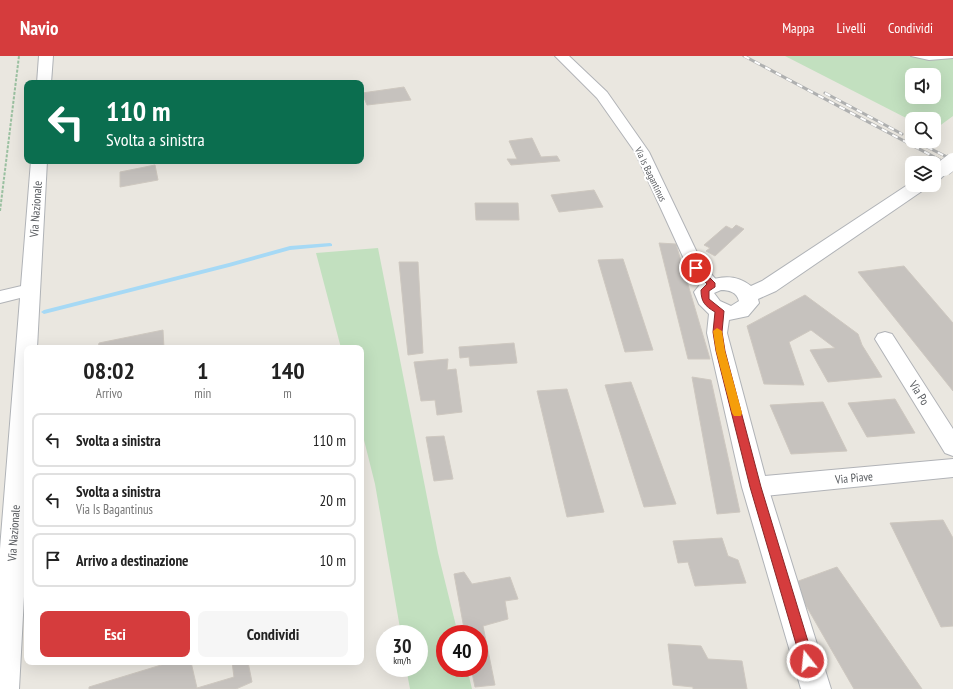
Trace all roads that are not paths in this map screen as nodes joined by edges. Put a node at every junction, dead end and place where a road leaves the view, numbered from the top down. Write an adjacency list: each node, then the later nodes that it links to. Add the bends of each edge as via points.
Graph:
1 (46, 56): 5 (street)
2 (561, 56): 8 (street, Via Is Bagantinus, via 602,95 642,152 696,268)
3 (914, 56): 4 (lane)
4 (953, 56)
5 (44, 80)
6 (39, 164): 9 (street, Via Nazionale)
7 (909, 192): 10 (street, via 769,286)
8 (712, 285): 10 (street, via 734,285 741,288); 12 (street, via 705,290 705,299 708,304)
9 (30, 290): 11 (street); 14 (street, Via Nazionale)
10 (747, 296): 12 (street, via 749,303 742,311)
11 (0, 297)
12 (720, 311): 19 (street, via 717,332)
13 (885, 339): 16 (street, Via Po)
14 (27, 345)
15 (24, 424): 18 (street, Via Nazionale)
16 (953, 447)
17 (953, 468): 19 (street, Via Piave)
18 (22, 487): 20 (street, Via Nazionale)
19 (755, 487): 21 (street)
20 (4, 689)
21 (816, 689)

